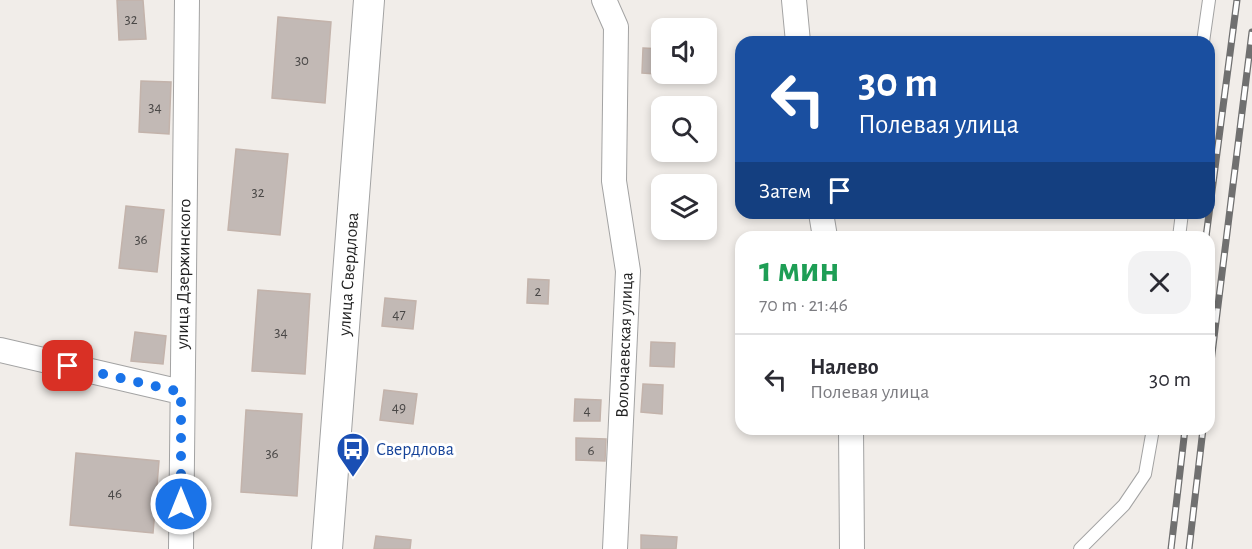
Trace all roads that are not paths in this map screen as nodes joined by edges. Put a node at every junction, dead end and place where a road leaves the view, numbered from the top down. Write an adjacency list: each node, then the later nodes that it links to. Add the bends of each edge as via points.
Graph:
1 (187, 0): 9 (street, улица Дзержинского)
2 (369, 0): 13 (street, улица Свердлова)
3 (604, 0): 14 (street, Волочаевская улица, via 616,27 614,181 628,271)
4 (794, 0): 6 (street)
5 (1209, 0): 7 (lane)
6 (797, 36)
7 (1204, 36)
8 (0, 350): 9 (street)
9 (181, 392): 12 (street, улица Дзержинского)
10 (851, 435): 15 (street)
11 (1152, 435): 16 (lane, via 1145,474 1124,505)
12 (181, 549)
13 (327, 549)
14 (615, 549)
15 (852, 549)
16 (1080, 549)

